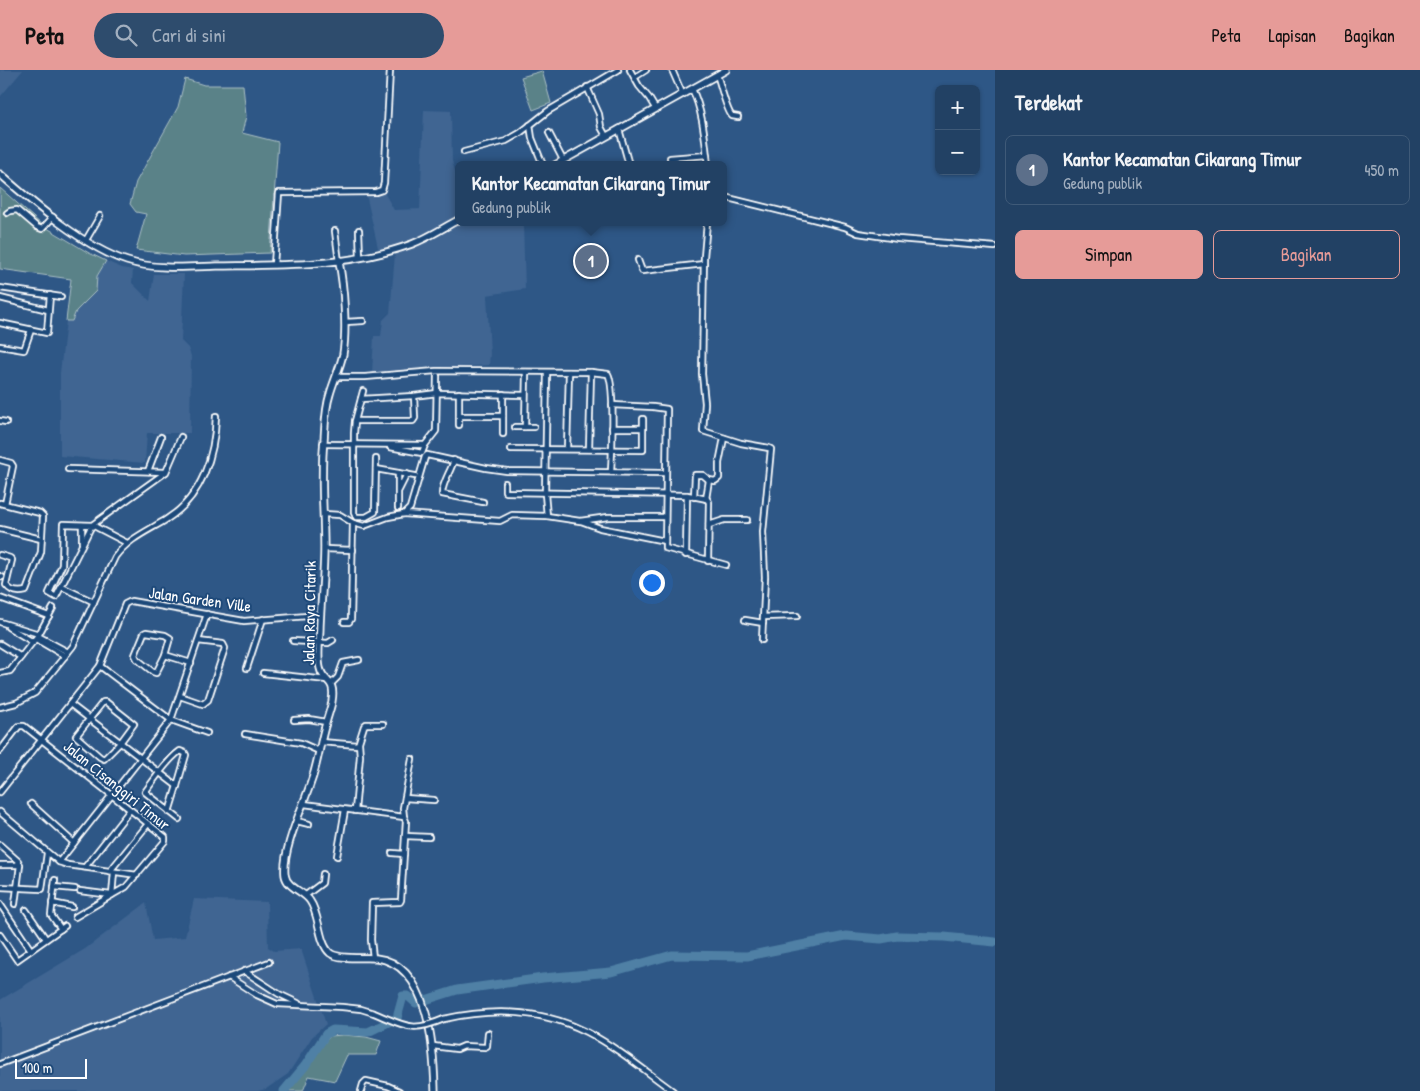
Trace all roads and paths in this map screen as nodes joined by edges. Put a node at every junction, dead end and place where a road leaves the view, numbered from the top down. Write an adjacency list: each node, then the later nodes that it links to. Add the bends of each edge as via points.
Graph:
1 (390, 70): 40 (street, via 382,190 279,193)
2 (618, 70): 9 (street)
3 (630, 70): 8 (street)
4 (646, 70): 8 (street)
5 (672, 70): 11 (street)
6 (726, 70): 7 (street)
7 (717, 75): 10 (street); 13 (street, via 728,110 732,116)
8 (635, 76): 12 (street)
9 (587, 87): 14 (street); 17 (street)
10 (692, 89): 11 (street); 19 (street)
11 (682, 93): 12 (street)
12 (655, 108): 15 (street)
13 (738, 117)
14 (530, 125): 18 (street, via 506,141); 22 (street)
15 (619, 129): 17 (street); 23 (street)
16 (549, 133): 21 (street)
17 (606, 136): 21 (street)
18 (464, 152)
19 (707, 155): 20 (street); 24 (street)
20 (670, 158)
21 (563, 160)
22 (541, 161)
23 (628, 161)
24 (708, 161)
25 (0, 174): 29 (street)
26 (727, 198): 35 (street, via 858,233)
27 (7, 213): 29 (street, via 17,210 42,229)
28 (100, 216): 34 (street)
29 (52, 217): 34 (street)
30 (455, 222): 36 (street, via 414,243)
31 (707, 226): 39 (street)
32 (358, 230): 36 (street)
33 (335, 232): 38 (street)
34 (86, 240): 40 (street, via 123,260 143,265)
35 (995, 247)
36 (360, 258): 38 (street)
37 (638, 260): 39 (street, via 642,272)
38 (338, 262): 40 (street); 47 (street, Jalan Raya Citarik)
39 (704, 264): 81 (street, via 703,428 705,433)
40 (274, 265)
41 (0, 288): 42 (street)
42 (50, 295): 43 (street); 45 (street)
43 (61, 297)
44 (0, 298): 45 (street)
45 (48, 310): 49 (street, via 47,333)
46 (363, 321): 47 (street)
47 (345, 322): 56 (street, Jalan Raya Citarik, via 342,357)
48 (0, 323): 49 (street)
49 (31, 330): 50 (street, via 24,350)
50 (0, 346)
51 (526, 372): 54 (street); 56 (street, via 436,371); 61 (street)
52 (568, 372): 53 (street); 54 (street); 88 (street)
53 (591, 372): 64 (street, via 610,376); 89 (street)
54 (547, 373): 86 (street)
55 (437, 376): 58 (street)
56 (336, 378): 82 (street, Jalan Raya Citarik, via 327,408)
57 (363, 391): 63 (street)
58 (436, 393): 59 (street); 62 (street); 85 (street, via 436,431)
59 (459, 393): 60 (street); 66 (street)
60 (503, 394): 61 (street); 67 (street)
61 (525, 395): 74 (street)
62 (414, 396): 63 (street); 70 (street, via 413,421)
63 (361, 399): 70 (street)
64 (612, 405): 76 (street); 101 (street, via 667,409)
65 (216, 416): 128 (street, via 213,447 201,483 169,519)
66 (459, 416): 67 (street); 72 (street)
67 (503, 416): 78 (street)
68 (644, 419): 77 (street)
69 (0, 421): 71 (street)
70 (355, 421): 83 (street)
71 (6, 422)
72 (459, 425)
73 (515, 427): 74 (street)
74 (525, 427): 75 (street)
75 (534, 427)
76 (612, 428): 77 (street); 90 (street)
77 (643, 428): 90 (street, via 643,450)
78 (503, 434)
79 (161, 437): 96 (street)
80 (181, 437): 97 (street)
81 (724, 438): 104 (street, via 719,478); 146 (street, via 771,449 763,532)
82 (323, 444): 83 (street); 115 (street, Jalan Raya Citarik)
83 (354, 444): 84 (street); 95 (street, via 356,517 366,517 375,512)
84 (377, 444): 85 (street); 85 (street, via 422,453)
85 (425, 445)
86 (546, 448): 87 (street); 88 (street); 98 (street)
87 (512, 449)
88 (567, 449): 89 (street)
89 (590, 450): 90 (street)
90 (612, 450): 99 (street)
91 (376, 459): 95 (street)
92 (0, 460): 113 (street, via 13,466)
93 (454, 460): 98 (street, via 507,471); 112 (street, via 442,494); 116 (street, via 426,456 410,508)
94 (68, 469): 96 (street)
95 (376, 469): 100 (street)
96 (148, 472): 97 (street)
97 (166, 472): 124 (street)
98 (545, 472): 99 (street); 107 (street)
99 (611, 472): 101 (street)
100 (398, 473): 102 (street); 106 (street)
101 (665, 473): 108 (street)
102 (407, 474): 103 (street); 106 (street)
103 (415, 476)
104 (709, 480): 110 (street, via 703,475 695,475); 111 (street)
105 (505, 483): 107 (street, via 506,492)
106 (398, 492): 114 (street)
107 (544, 494): 108 (street); 117 (street)
108 (665, 495): 109 (street); 118 (street)
109 (687, 495): 110 (street); 133 (street)
110 (694, 496): 111 (street)
111 (706, 499): 122 (street, via 709,501)
112 (483, 502)
113 (2, 504): 126 (street, via 42,514)
114 (398, 508)
115 (324, 514): 121 (street, via 340,515); 130 (street, Jalan Raya Citarik)
116 (404, 514): 117 (street, via 500,521 512,515); 121 (street, via 364,526)
117 (547, 516): 120 (street)
118 (665, 516): 120 (street); 127 (street)
119 (747, 520): 122 (street)
120 (580, 521): 127 (street)
121 (353, 523): 131 (street)
122 (708, 524): 134 (street)
123 (82, 525): 124 (street); 129 (street); 136 (street, via 64,524 62,565 49,593 56,597)
124 (92, 525): 128 (street); 129 (street)
125 (0, 529): 126 (street)
126 (42, 539): 132 (street, via 38,562 26,592 15,592 6,585 12,560)
127 (665, 541): 133 (street, via 666,549)
128 (127, 542): 138 (street, via 115,556)
129 (82, 547): 136 (street)
130 (324, 549): 131 (street); 141 (street, Jalan Raya Citarik)
131 (353, 550): 148 (street, via 351,619)
132 (0, 555)
133 (686, 555): 134 (street)
134 (708, 561): 135 (street)
135 (726, 565)
136 (62, 587): 138 (street)
137 (0, 598): 142 (street)
138 (94, 602): 156 (street)
139 (53, 608): 142 (street)
140 (207, 614): 144 (street, Jalan Garden Ville, via 244,620); 152 (street); 161 (street, Jalan Garden Ville, via 128,602)
141 (320, 615): 144 (street, Jalan Garden Ville); 154 (street, Jalan Raya Citarik)
142 (49, 616): 149 (street)
143 (797, 616): 146 (street)
144 (263, 619): 163 (street)
145 (746, 620): 146 (street)
146 (763, 620): 151 (street)
147 (0, 622): 149 (street); 149 (street)
148 (344, 622)
149 (37, 638): 156 (street); 158 (street)
150 (333, 640): 154 (street)
151 (762, 640)
152 (198, 641): 160 (street); 168 (street, via 223,644 225,648 208,700 203,704)
153 (293, 641): 154 (street)
154 (319, 643): 167 (street, Jalan Raya Citarik, via 320,668)
155 (0, 644): 158 (street)
156 (66, 654): 170 (street, via 35,693)
157 (165, 655): 157 (street, via 156,673 137,659 135,653 144,633 169,637); 160 (street)
158 (21, 657): 164 (street)
159 (359, 660): 167 (street, via 343,662 338,676)
160 (191, 663): 168 (street)
161 (100, 666): 169 (street, Jalan Garden Ville); 172 (street)
162 (0, 668): 164 (street)
163 (247, 668)
164 (8, 672): 165 (street)
165 (0, 673)
166 (263, 673): 167 (street)
167 (330, 682): 174 (street, Jalan Raya Citarik, via 333,691)
168 (180, 696): 172 (street)
169 (70, 704): 171 (street); 178 (street, Jalan Garden Ville)
170 (0, 707)
171 (89, 719): 180 (street); 180 (street, via 76,736 100,757 106,758); 180 (street, via 104,702 126,718 134,725)
172 (170, 720): 176 (street); 184 (street)
173 (294, 720): 174 (street)
174 (326, 722): 179 (street, Jalan Raya Citarik)
175 (383, 724): 181 (street, via 366,724)
176 (207, 733)
177 (245, 734): 183 (street, via 301,743)
178 (41, 739): 182 (street, Jalan Cisanggiri Timur, via 22,725); 188 (street, Jalan Garden Ville); 189 (street, Jalan Cisanggiri Timur)
179 (322, 742): 181 (street, via 350,746); 183 (street, Jalan Raya Citarik)
180 (120, 743): 184 (street)
181 (359, 743): 198 (street)
182 (0, 751)
183 (319, 752): 193 (street, Jalan Raya Citarik)
184 (139, 758): 186 (street); 189 (street)
185 (412, 759): 190 (street)
186 (159, 774): 187 (street); 187 (street, via 174,756 183,752 186,756); 197 (street, via 146,792)
187 (177, 786): 197 (street)
188 (0, 792)
189 (111, 794): 194 (street, Jalan Cisanggiri Timur); 206 (street)
190 (405, 798): 191 (street); 199 (street)
191 (434, 800)
192 (30, 804): 206 (street)
193 (304, 804): 195 (street); 201 (street, Jalan Raya Citarik)
194 (130, 810): 202 (street, Jalan Cisanggiri Timur); 215 (street)
195 (345, 810): 198 (street); 211 (street)
196 (0, 812): 208 (street)
197 (170, 812): 200 (street)
198 (355, 812): 199 (street)
199 (404, 816): 204 (street)
200 (179, 819)
201 (297, 821): 203 (street); 224 (street, Jalan Raya Citarik, via 286,858 285,875 289,884)
202 (148, 824): 216 (street); 218 (street, Jalan Cisanggiri Timur, via 166,839)
203 (310, 824)
204 (405, 836): 205 (street); 210 (street)
205 (429, 837)
206 (74, 842): 212 (street)
207 (0, 845): 214 (street)
208 (48, 853): 212 (street); 222 (street, via 42,889)
209 (392, 853): 210 (street)
210 (404, 854): 234 (street, via 401,901 374,902 371,905)
211 (338, 856)
212 (59, 862): 215 (street)
213 (0, 864): 214 (street)
214 (20, 865): 222 (street)
215 (86, 868): 216 (street)
216 (112, 872): 218 (street); 223 (street)
217 (323, 874): 224 (street, via 322,882)
218 (137, 875): 223 (street)
219 (55, 880): 221 (street)
220 (0, 887): 222 (street)
221 (54, 887): 223 (street); 225 (street)
222 (16, 888): 226 (street)
223 (112, 895): 230 (street)
224 (306, 895): 234 (street, Jalan Raya Citarik, via 315,909 329,952)
225 (52, 903): 228 (street); 232 (street, via 50,915 63,928)
226 (15, 904)
227 (1, 906): 233 (street)
228 (72, 907)
229 (26, 910): 232 (street)
230 (75, 917)
231 (0, 935): 233 (street, via 17,960)
232 (46, 939): 233 (street)
233 (31, 950)
234 (373, 958): 240 (street, Jalan Raya Citarik, via 386,960 413,982 424,1008)
235 (269, 962): 236 (street)
236 (244, 971): 237 (street); 238 (street)
237 (229, 977): 238 (street, via 277,1004); 241 (street)
238 (302, 1005): 245 (street, bridge, via 361,1009 417,1028 471,1013 507,1011 555,1020 587,1032)
239 (488, 1033): 240 (street, via 486,1047 456,1049)
240 (432, 1046): 244 (street)
241 (0, 1064)
242 (361, 1091): 243 (street, via 366,1081)
243 (399, 1091)
244 (435, 1091)
245 (673, 1091)

